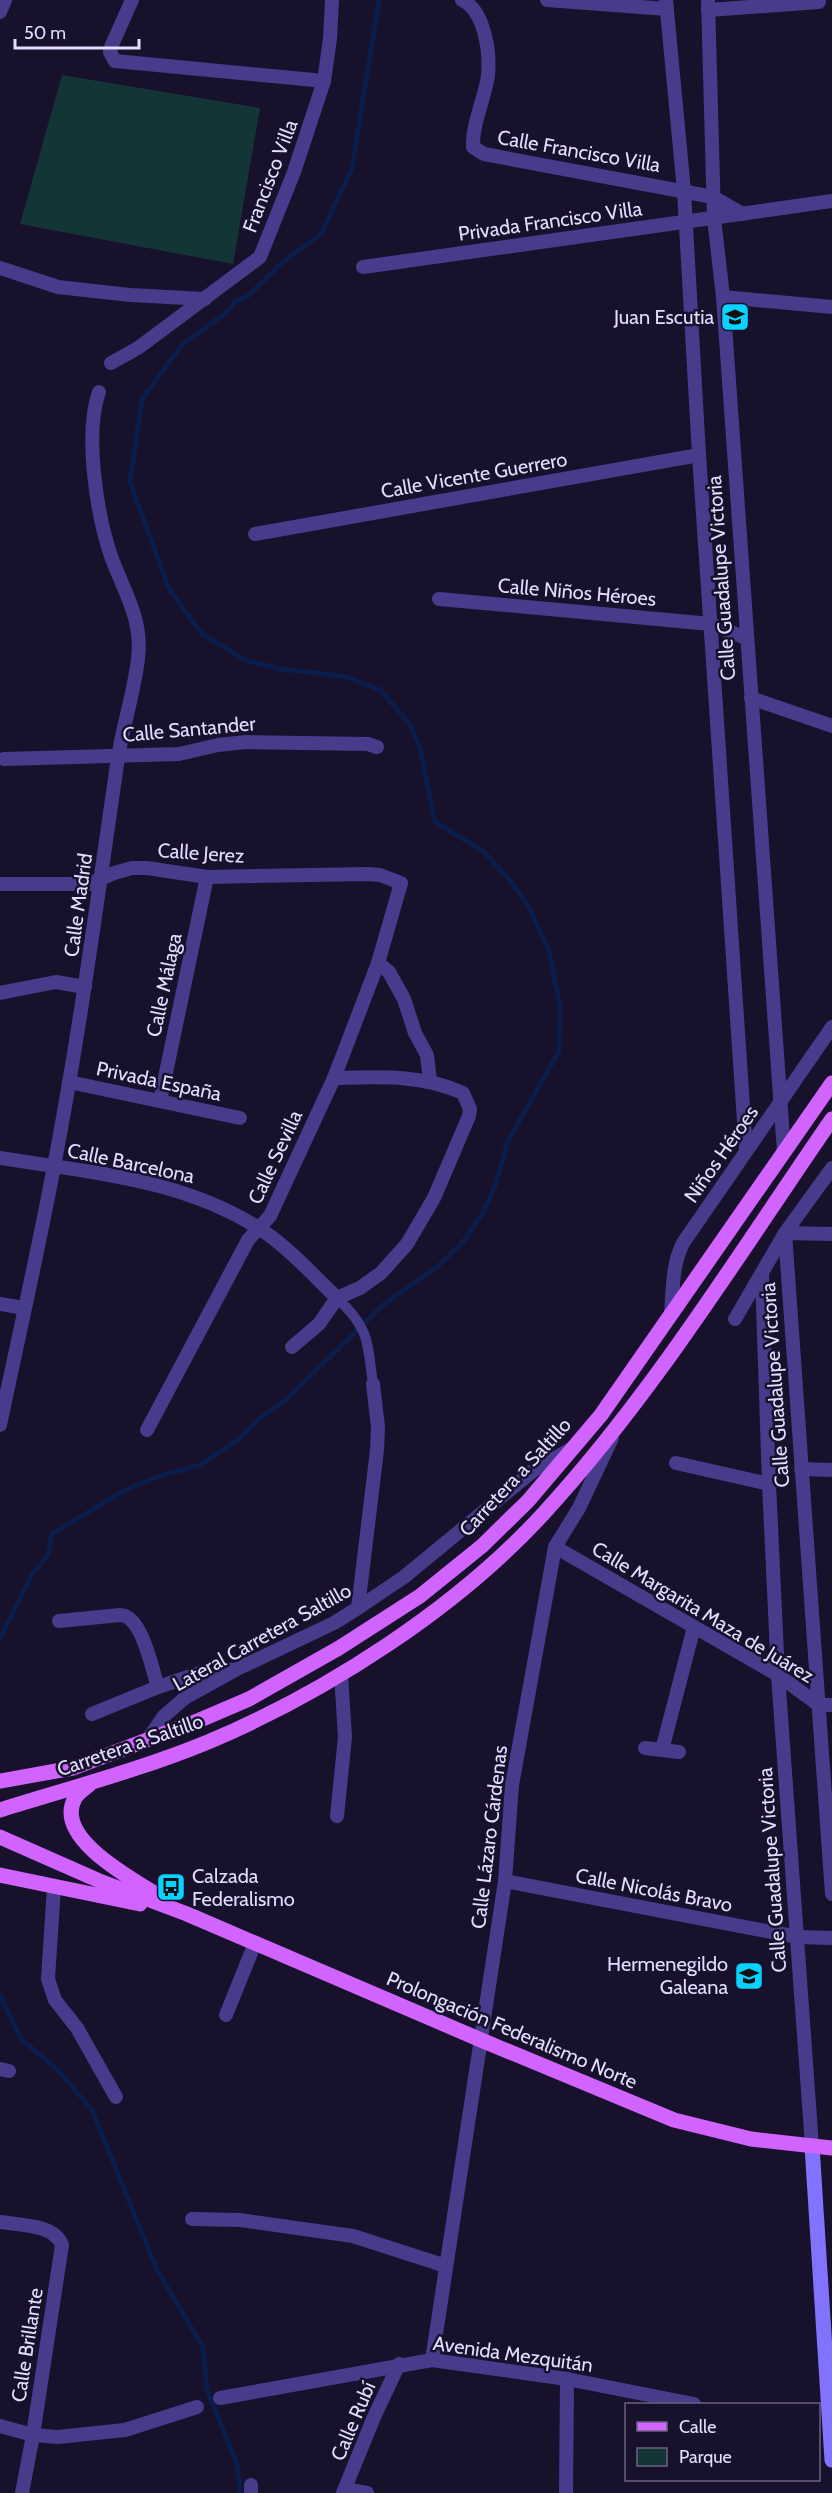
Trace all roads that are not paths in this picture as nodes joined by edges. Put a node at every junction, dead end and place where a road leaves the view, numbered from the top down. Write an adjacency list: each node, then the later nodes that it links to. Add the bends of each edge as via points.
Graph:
1 (5, 0): 9 (street)
2 (132, 0): 10 (street, via 111,47 112,58 119,63)
3 (332, 0): 10 (street, Francisco Villa)
4 (462, 0): 11 (street, Calle Francisco Villa, via 476,12 487,55 488,74 472,136 473,147 484,154)
5 (547, 0): 7 (street)
6 (819, 2): 8 (street)
7 (666, 5): 11 (street, Calle Guadalupe Victoria)
8 (708, 5): 12 (street, Calle Guadalupe Victoria)
9 (0, 12)
10 (324, 81): 20 (street, Francisco Villa, via 260,257)
11 (684, 191): 12 (street, Calle Francisco Villa); 16 (street, Calle Guadalupe Victoria)
12 (713, 197): 14 (street, Calle Francisco Villa); 15 (street, Calle Guadalupe Victoria)
13 (832, 201): 14 (street)
14 (743, 214): 15 (street, Privada Francisco Villa)
15 (714, 218): 16 (street, Privada Francisco Villa); 19 (street, Calle Guadalupe Victoria)
16 (686, 222): 17 (street, Privada Francisco Villa); 24 (street, Calle Guadalupe Victoria)
17 (363, 267)
18 (0, 268): 20 (street, via 58,287)
19 (723, 297): 21 (street); 28 (street, Calle Guadalupe Victoria)
20 (206, 298): 22 (street, Francisco Villa)
21 (832, 307)
22 (111, 363)
23 (99, 392): 32 (street, Calle Madrid, via 92,416 95,486 111,555 139,632 138,658)
24 (699, 455): 25 (street, Calle Vicente Guerrero); 27 (street, Calle Guadalupe Victoria)
25 (255, 534)
26 (439, 599): 27 (street, Calle Niños Héroes)
27 (711, 624): 28 (street, Calle Niños Héroes); 50 (street, Calle Guadalupe Victoria)
28 (746, 638): 29 (street, Calle Guadalupe Victoria)
29 (751, 698): 30 (street); 47 (street, Calle Guadalupe Victoria)
30 (832, 726)
31 (377, 747): 32 (street, Calle Santander, via 246,742 179,754)
32 (119, 755): 33 (street, Calle Santander); 35 (street, Calle Madrid)
33 (4, 759)
34 (207, 877): 35 (street, Calle Jerez, via 139,868 124,869); 36 (street, Calle Jerez, via 367,874); 46 (street, Calle Málaga)
35 (102, 879): 37 (street, Calle Jerez, via 84,884); 39 (street, Calle Madrid)
36 (401, 883): 38 (street, Calle Sevilla)
37 (0, 884)
38 (378, 963): 42 (street, Calle Sevilla); 43 (street, via 389,972 404,999 427,1055)
39 (85, 987): 40 (street, via 56,982); 44 (street, Calle Madrid)
40 (0, 993)
41 (832, 1027): 47 (street, Niños Héroes)
42 (334, 1078): 43 (street); 55 (street, Calle Sevilla, via 270,1215)
43 (430, 1081): 59 (street, via 464,1093 470,1109 467,1123 434,1198 407,1244 381,1273)
44 (69, 1082): 46 (street, Privada España); 53 (street, Calle Madrid)
45 (832, 1083): 51 (main road, Carretera a Saltillo)
46 (160, 1101): 48 (street, Privada España)
47 (780, 1102): 50 (street, Niños Héroes); 51 (street, Calle Guadalupe Victoria)
48 (240, 1118)
49 (832, 1119): 67 (main road, Carretera a Saltillo)
50 (746, 1151): 62 (street, Niños Héroes, via 676,1256)
51 (784, 1152): 62 (main road, Carretera a Saltillo)
52 (0, 1158): 53 (street, Calle Barcelona)
53 (54, 1167): 55 (street, Calle Barcelona, via 172,1189 201,1198); 61 (street, Calle Madrid)
54 (832, 1168): 56 (street)
55 (258, 1228): 59 (street, Calle Barcelona, via 284,1247); 68 (street, Calle Sevilla)
56 (785, 1233): 57 (street); 58 (street); 71 (street, Calle Guadalupe Victoria)
57 (832, 1234)
58 (762, 1275): 63 (street); 73 (street, Calle Guadalupe Victoria)
59 (337, 1298): 64 (street, via 320,1324); 65 (street, Calle Barcelona, via 357,1316 366,1334)
60 (0, 1304): 61 (street)
61 (24, 1308): 66 (street, Calle Madrid)
62 (671, 1314): 69 (main road, Carretera a Saltillo, via 601,1415)
63 (735, 1319)
64 (292, 1347)
65 (373, 1384): 75 (street, via 377,1450)
66 (0, 1425)
67 (617, 1428): 74 (street, Calle Lázaro Cárdenas, via 579,1508); 79 (main road, Carretera a Saltillo, via 543,1514 496,1559 436,1610)
68 (147, 1430)
69 (573, 1447): 75 (street, Lateral Carretera Saltillo, via 534,1470 404,1577); 84 (main road, Carretera a Saltillo, via 528,1501 482,1546 420,1596 249,1699)
70 (676, 1463): 73 (street)
71 (801, 1469): 72 (street); 82 (street, Calle Guadalupe Victoria)
72 (832, 1470)
73 (769, 1484): 80 (street, Calle Guadalupe Victoria)
74 (555, 1547): 77 (street, Calle Margarita Maza de Juárez); 94 (street, Calle Lázaro Cárdenas, via 512,1785)
75 (358, 1608): 78 (street, Lateral Carretera Saltillo)
76 (59, 1621): 81 (street, via 130,1616 138,1626)
77 (694, 1627): 80 (street, Calle Margarita Maza de Juárez); 86 (street)
78 (235, 1670): 81 (street, via 215,1668); 84 (street, Lateral Carretera Saltillo, via 186,1697 164,1716)
79 (341, 1674): 89 (main road, Carretera a Saltillo, via 209,1741); 91 (street, via 345,1737)
80 (778, 1675): 82 (street, Calle Margarita Maza de Juárez); 98 (street, Calle Guadalupe Victoria)
81 (158, 1687): 83 (street)
82 (826, 1705): 96 (street, Calle Guadalupe Victoria)
83 (92, 1714)
84 (148, 1739): 88 (main road, Carretera a Saltillo, via 73,1768)
85 (645, 1748): 86 (street)
86 (662, 1750): 87 (street)
87 (679, 1752)
88 (0, 1781)
89 (90, 1785): 90 (main road, Carretera a Saltillo); 97 (main road, via 76,1796 72,1805 79,1835 89,1848)
90 (0, 1810)
91 (337, 1816)
92 (0, 1837): 97 (main road, Prolongación Federalismo Norte)
93 (0, 1875): 95 (main road, Prolongación Federalismo Norte)
94 (505, 1881): 98 (street, Calle Nicolás Bravo); 102 (street, Calle Lázaro Cárdenas)
95 (54, 1887): 97 (main road, Prolongación Federalismo Norte); 103 (street, via 48,1979 55,2000 77,2028)
96 (832, 1894)
97 (187, 1914): 100 (main road, Prolongación Federalismo Norte)
98 (798, 1937): 99 (street, Calle Nicolás Bravo); 104 (street, Calle Guadalupe Victoria)
99 (832, 1938)
100 (255, 1943): 101 (street); 102 (main road, Prolongación Federalismo Norte)
101 (226, 2015)
102 (481, 2040): 104 (main road, Prolongación Federalismo Norte, via 674,2120 751,2139); 108 (street, Calle Lázaro Cárdenas)
103 (116, 2097)
104 (812, 2146): 105 (main road, Prolongación Federalismo Norte); 116 (main road, Calle Guadalupe Victoria)
105 (832, 2148)
106 (192, 2219): 108 (street, via 240,2220 353,2236)
107 (0, 2222): 117 (street, Calle Brillante, via 50,2231 59,2239 62,2251)
108 (446, 2266): 109 (street, Calle Lázaro Cárdenas)
109 (432, 2360): 110 (street, Avenida Mezquitán); 111 (street, Avenida Mezquitán)
110 (399, 2364): 112 (street, Avenida Mezquitán); 119 (street, Calle Rubí)
111 (567, 2379): 113 (street, Avenida Mezquitán); 122 (street)
112 (220, 2398)
113 (689, 2403)
114 (196, 2406): 117 (street, via 125,2430 58,2437)
115 (0, 2426): 117 (street)
116 (827, 2431): 118 (main road, Calle Guadalupe Victoria)
117 (33, 2435): 120 (street, Calle Brillante)
118 (832, 2460)
119 (344, 2491): 121 (street)
120 (22, 2493)
121 (367, 2493)
122 (566, 2493)

